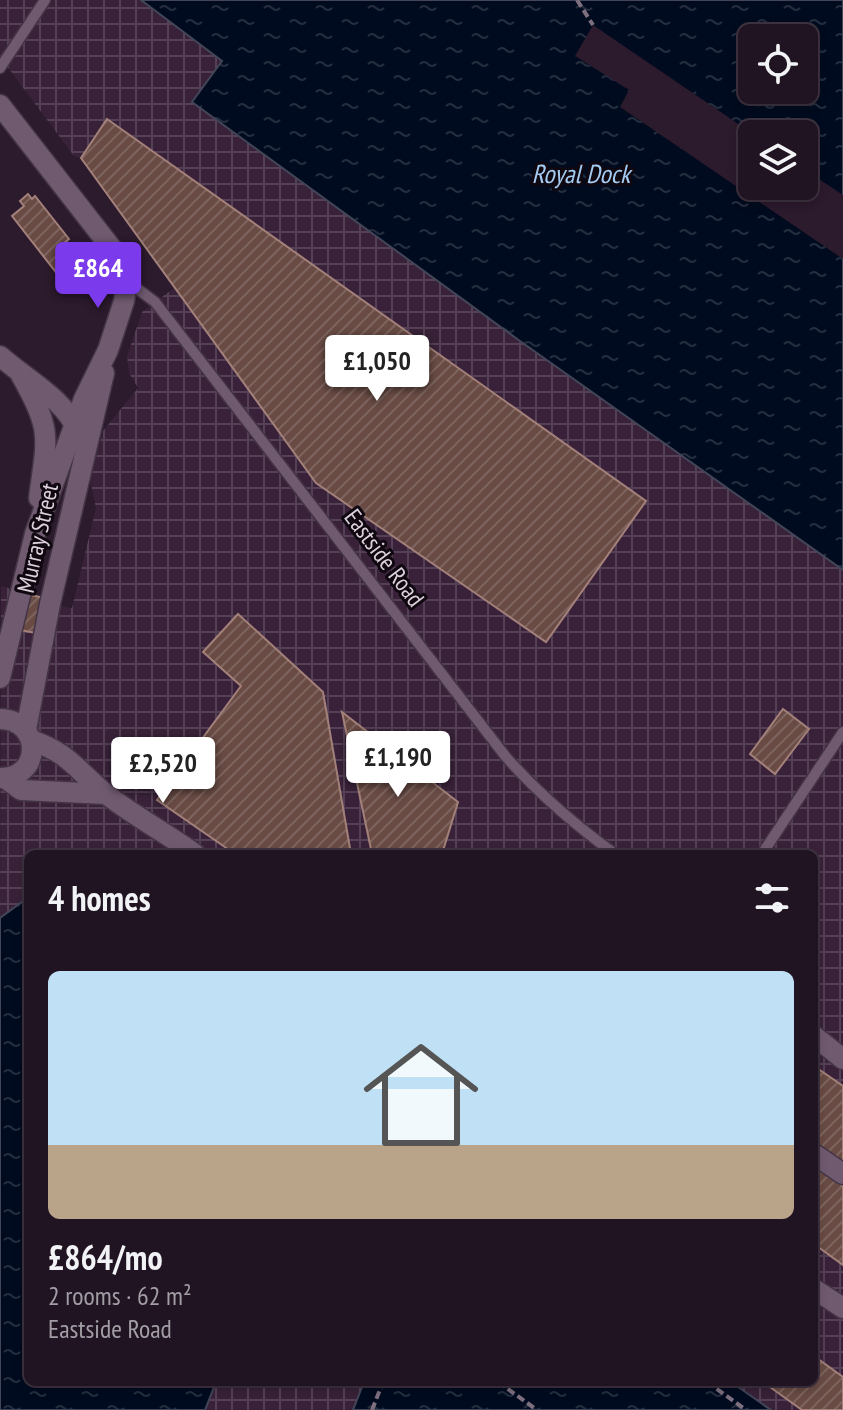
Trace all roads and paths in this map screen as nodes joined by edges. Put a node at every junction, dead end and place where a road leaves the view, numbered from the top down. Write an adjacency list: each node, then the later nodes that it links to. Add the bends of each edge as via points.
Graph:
1 (45, 0): 4 (lane)
2 (577, 0): 3 (path)
3 (593, 25)
4 (0, 68)
5 (0, 105): 6 (street, Eastside Road, via 113,250)
6 (127, 281): 7 (street); 20 (lane, Eastside Road, via 155,302 506,757 564,815)
7 (108, 350): 10 (street); 11 (street)
8 (0, 356): 9 (street)
9 (21, 375): 10 (street, via 47,391); 12 (street, via 41,411 47,435)
10 (75, 425): 11 (street); 12 (street, Murray Street)
11 (85, 452): 16 (street, Murray Street, via 50,604)
12 (35, 534): 13 (street, Murray Street)
13 (0, 678)
14 (0, 719): 16 (street, via 12,720)
15 (843, 732): 21 (lane)
16 (28, 735): 17 (street, Murray Street, via 27,765); 18 (street, via 75,764)
17 (2, 779): 18 (street, via 21,790)
18 (106, 794): 19 (street)
19 (189, 850)
20 (610, 850)
21 (765, 850)
22 (818, 1039): 23 (street)
23 (843, 1059)
24 (818, 1157): 25 (street)
25 (843, 1174)
26 (818, 1292): 27 (street)
27 (843, 1308)
28 (381, 1386): 31 (path)
29 (504, 1386): 32 (path)
30 (713, 1386): 33 (path)
31 (372, 1410)
32 (537, 1410)
33 (746, 1410)

